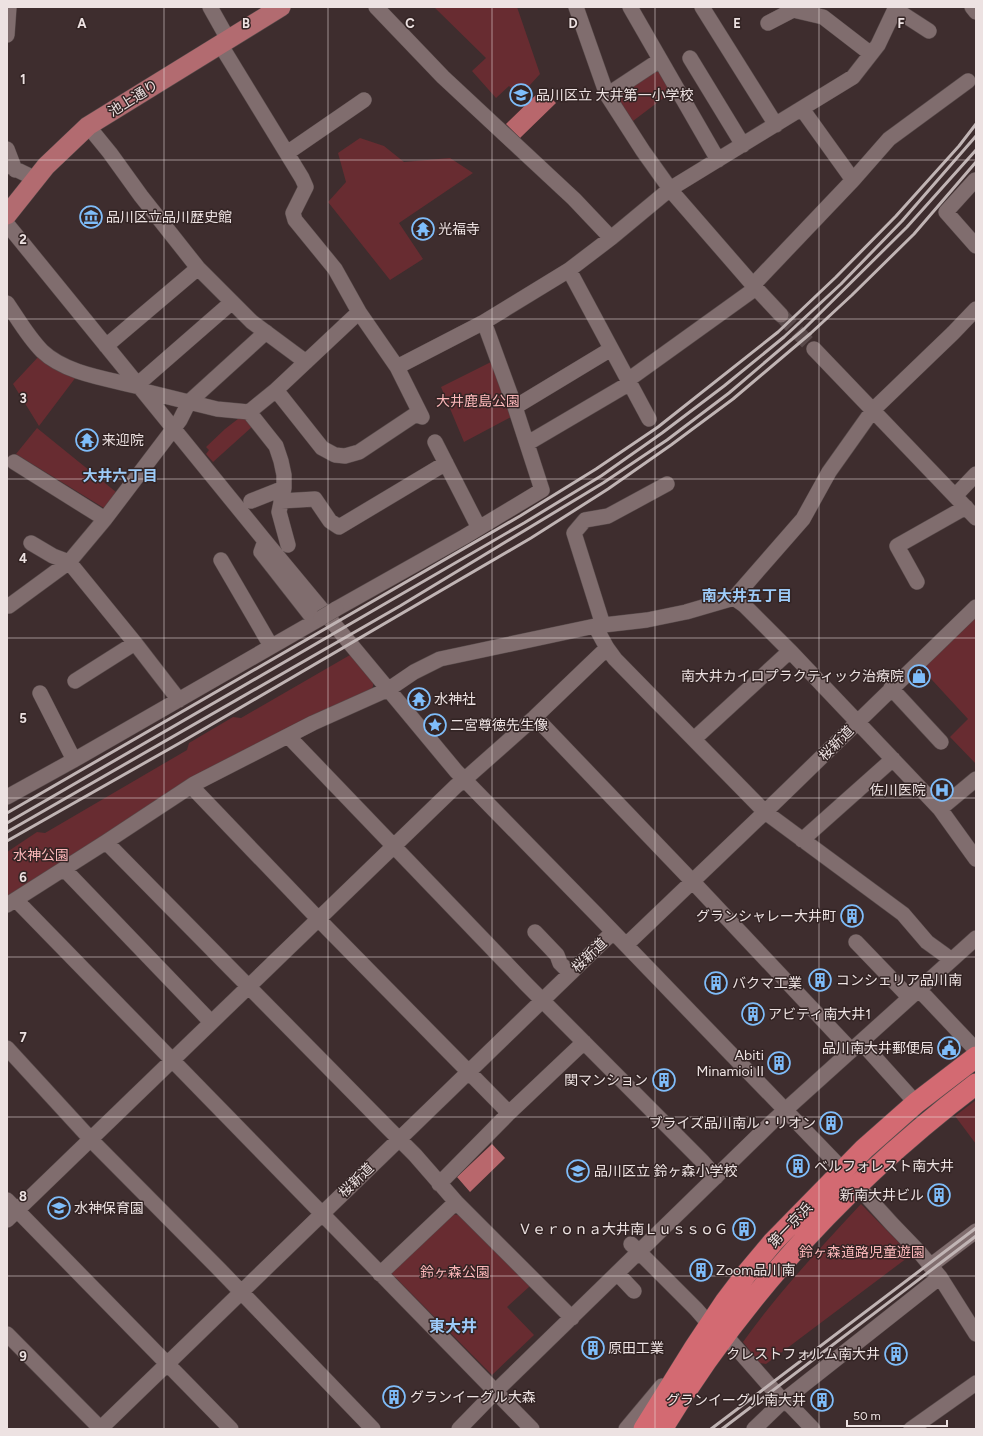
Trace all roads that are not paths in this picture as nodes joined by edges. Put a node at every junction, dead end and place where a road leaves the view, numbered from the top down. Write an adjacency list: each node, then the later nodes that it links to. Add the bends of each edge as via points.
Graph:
1 (9, 7): 13 (street)
2 (210, 7): 14 (street)
3 (281, 7): 14 (main road, 池上通り)
4 (376, 7): 35 (street, via 443,77 574,199)
5 (576, 7): 19 (street)
6 (630, 7): 17 (street)
7 (702, 7): 22 (street)
8 (972, 7): 10 (street)
9 (895, 8): 12 (street); 15 (street, via 878,45)
10 (976, 12)
11 (768, 22): 15 (street, via 793,10 823,17)
12 (929, 31)
13 (7, 35)
14 (224, 42): 23 (main road, 池上通り); 26 (street)
15 (871, 54): 21 (street, via 853,77)
16 (690, 58): 24 (street)
17 (660, 60): 19 (street); 27 (street)
18 (968, 81): 30 (street, via 889,139)
19 (607, 95): 32 (street)
20 (364, 100): 26 (street)
21 (802, 109): 22 (street); 30 (street)
22 (776, 125): 24 (street)
23 (88, 126): 29 (main road, 池上通り); 37 (street)
24 (743, 145): 27 (street)
25 (7, 149): 28 (street)
26 (287, 153): 43 (street, via 306,187 293,213 295,220 335,269)
27 (718, 160): 32 (street)
28 (11, 168): 29 (street)
29 (36, 179): 33 (main road, 池上通り)
30 (853, 180): 39 (street)
31 (976, 180): 36 (street, via 946,212)
32 (670, 189): 35 (street); 39 (street)
33 (7, 215)
34 (7, 224): 47 (street)
35 (611, 238): 38 (street)
36 (976, 246)
37 (198, 268): 40 (street); 47 (street)
38 (569, 270): 45 (street); 48 (street)
39 (754, 287): 44 (street); 52 (street)
40 (232, 302): 46 (street); 53 (street)
41 (7, 303): 53 (street, via 42,351 57,362 81,372)
42 (976, 309): 57 (street)
43 (359, 312): 50 (street); 51 (street)
44 (781, 315)
45 (484, 322): 51 (street); 56 (street)
46 (266, 332): 50 (street); 55 (street)
47 (106, 346): 53 (street)
48 (612, 349): 52 (street); 56 (street)
49 (814, 349): 57 (street)
50 (306, 362): 54 (street)
51 (397, 367): 54 (street, via 421,414 359,452 345,456 335,455 322,448)
52 (629, 382): 59 (street); 62 (street)
53 (141, 388): 55 (street); 60 (street)
54 (276, 390): 58 (street)
55 (189, 402): 58 (street, via 217,409); 60 (street)
56 (515, 407): 62 (street)
57 (873, 410): 68 (street); 80 (street, via 829,472 802,519)
58 (249, 412): 67 (street, via 276,446 284,475)
59 (649, 419)
60 (174, 427): 72 (street); 74 (street)
61 (435, 442): 64 (street)
62 (528, 443): 73 (street, via 542,490)
63 (14, 462): 72 (street)
64 (446, 464): 67 (street, via 340,527 330,522 315,499); 73 (street)
65 (976, 474): 68 (street)
66 (667, 484): 84 (street, via 608,516 585,520 574,533)
67 (283, 495): 69 (street); 76 (street, via 279,512)
68 (955, 496): 70 (street)
69 (251, 501)
70 (966, 507): 71 (street); 79 (street, via 897,546)
71 (976, 518)
72 (105, 520): 78 (street)
73 (479, 528): 83 (street, bridge)
74 (265, 541): 83 (street, via 261,552); 91 (street)
75 (31, 544): 78 (street)
76 (288, 545)
77 (221, 560): 86 (street)
78 (69, 562): 81 (street); 85 (street)
79 (917, 582)
80 (734, 598): 84 (street, via 686,612); 88 (street)
81 (7, 605)
82 (976, 607): 90 (street, 桜新道)
83 (318, 619): 86 (street)
84 (599, 626): 87 (street); 91 (street, via 440,659)
85 (135, 642): 89 (street); 93 (street)
86 (271, 646): 93 (street)
87 (607, 648): 94 (street); 97 (street)
88 (790, 651): 95 (street); 97 (street)
89 (75, 681)
90 (891, 688): 95 (street, 桜新道); 98 (street)
91 (388, 689): 96 (street); 102 (street)
92 (40, 693): 100 (street)
93 (179, 700): 100 (street)
94 (535, 716): 102 (street); 112 (street)
95 (857, 721): 99 (street); 106 (street, 桜新道)
96 (288, 736): 103 (street); 109 (street)
97 (694, 739): 106 (street)
98 (941, 742)
99 (893, 759): 105 (street); 107 (street)
100 (74, 760): 104 (street)
101 (976, 779): 105 (street)
102 (464, 780): 109 (street); 116 (street)
103 (191, 786): 108 (street); 114 (street)
104 (7, 797)
105 (940, 809): 110 (street)
106 (765, 812): 107 (street); 112 (street, 桜新道)
107 (802, 840): 120 (street, via 904,914 927,942)
108 (106, 842): 111 (street); 122 (street)
109 (394, 846): 114 (street); 124 (street)
110 (976, 859)
111 (64, 869): 113 (street); 125 (street)
112 (693, 882): 119 (street, 桜新道); 127 (street)
113 (11, 902): 131 (street)
114 (318, 919): 122 (street); 132 (street)
115 (535, 932): 121 (street, via 558,955 560,963)
116 (613, 932): 119 (street); 121 (street, 桜新道)
117 (976, 938): 120 (street)
118 (856, 942): 123 (street)
119 (626, 945): 135 (street)
120 (950, 961): 123 (street)
121 (570, 973): 124 (street, 桜新道)
122 (248, 986): 125 (street); 137 (street)
123 (913, 994): 127 (street); 129 (street, via 925,996)
124 (542, 1000): 126 (street); 132 (street, 桜新道)
125 (211, 1022): 131 (street)
126 (584, 1042): 136 (street); 140 (street)
127 (856, 1046): 134 (street); 135 (street)
128 (7, 1048): 138 (street)
129 (976, 1050)
130 (976, 1057): 134 (highway, 第一京浜)
131 (172, 1060): 138 (street); 145 (street)
132 (469, 1071): 136 (street); 137 (street, 桜新道)
133 (976, 1084): 142 (highway, 第一京浜)
134 (916, 1103): 139 (highway, 第一京浜)
135 (786, 1110): 139 (street); 140 (street)
136 (508, 1111): 141 (street)
137 (399, 1139): 141 (street); 145 (street, 桜新道)
138 (91, 1140): 144 (street); 153 (street)
139 (843, 1170): 142 (street); 155 (highway, 第一京浜, via 747,1273)
140 (716, 1178): 147 (street)
141 (439, 1184): 143 (street)
142 (857, 1186): 148 (street); 155 (highway, 第一京浜)
143 (456, 1202): 150 (street); 154 (street)
144 (10, 1210): 159 (street)
145 (322, 1214): 150 (street); 153 (street, 桜新道)
146 (976, 1231): 148 (street)
147 (635, 1248): 149 (street); 155 (street)
148 (930, 1266): 151 (street)
149 (617, 1273): 152 (street); 154 (street)
150 (380, 1274): 161 (street)
151 (940, 1278): 157 (street); 162 (street)
152 (634, 1291)
153 (241, 1292): 159 (street, 桜新道); 165 (street)
154 (572, 1318): 161 (street)
155 (717, 1330): 158 (highway, 第一京浜); 162 (street); 170 (highway, 第一京浜)
156 (7, 1334): 163 (street)
157 (976, 1334)
158 (695, 1347): 168 (street); 169 (highway, 第一京浜)
159 (168, 1363): 163 (street, 桜新道); 164 (street)
160 (976, 1383): 173 (street)
161 (495, 1392): 166 (street); 167 (street)
162 (783, 1401): 171 (street); 172 (street)
163 (100, 1429)
164 (231, 1429)
165 (373, 1429)
166 (459, 1429)
167 (532, 1429)
168 (626, 1429)
169 (644, 1429)
170 (662, 1429)
171 (754, 1429)
172 (813, 1429)
173 (911, 1429)

